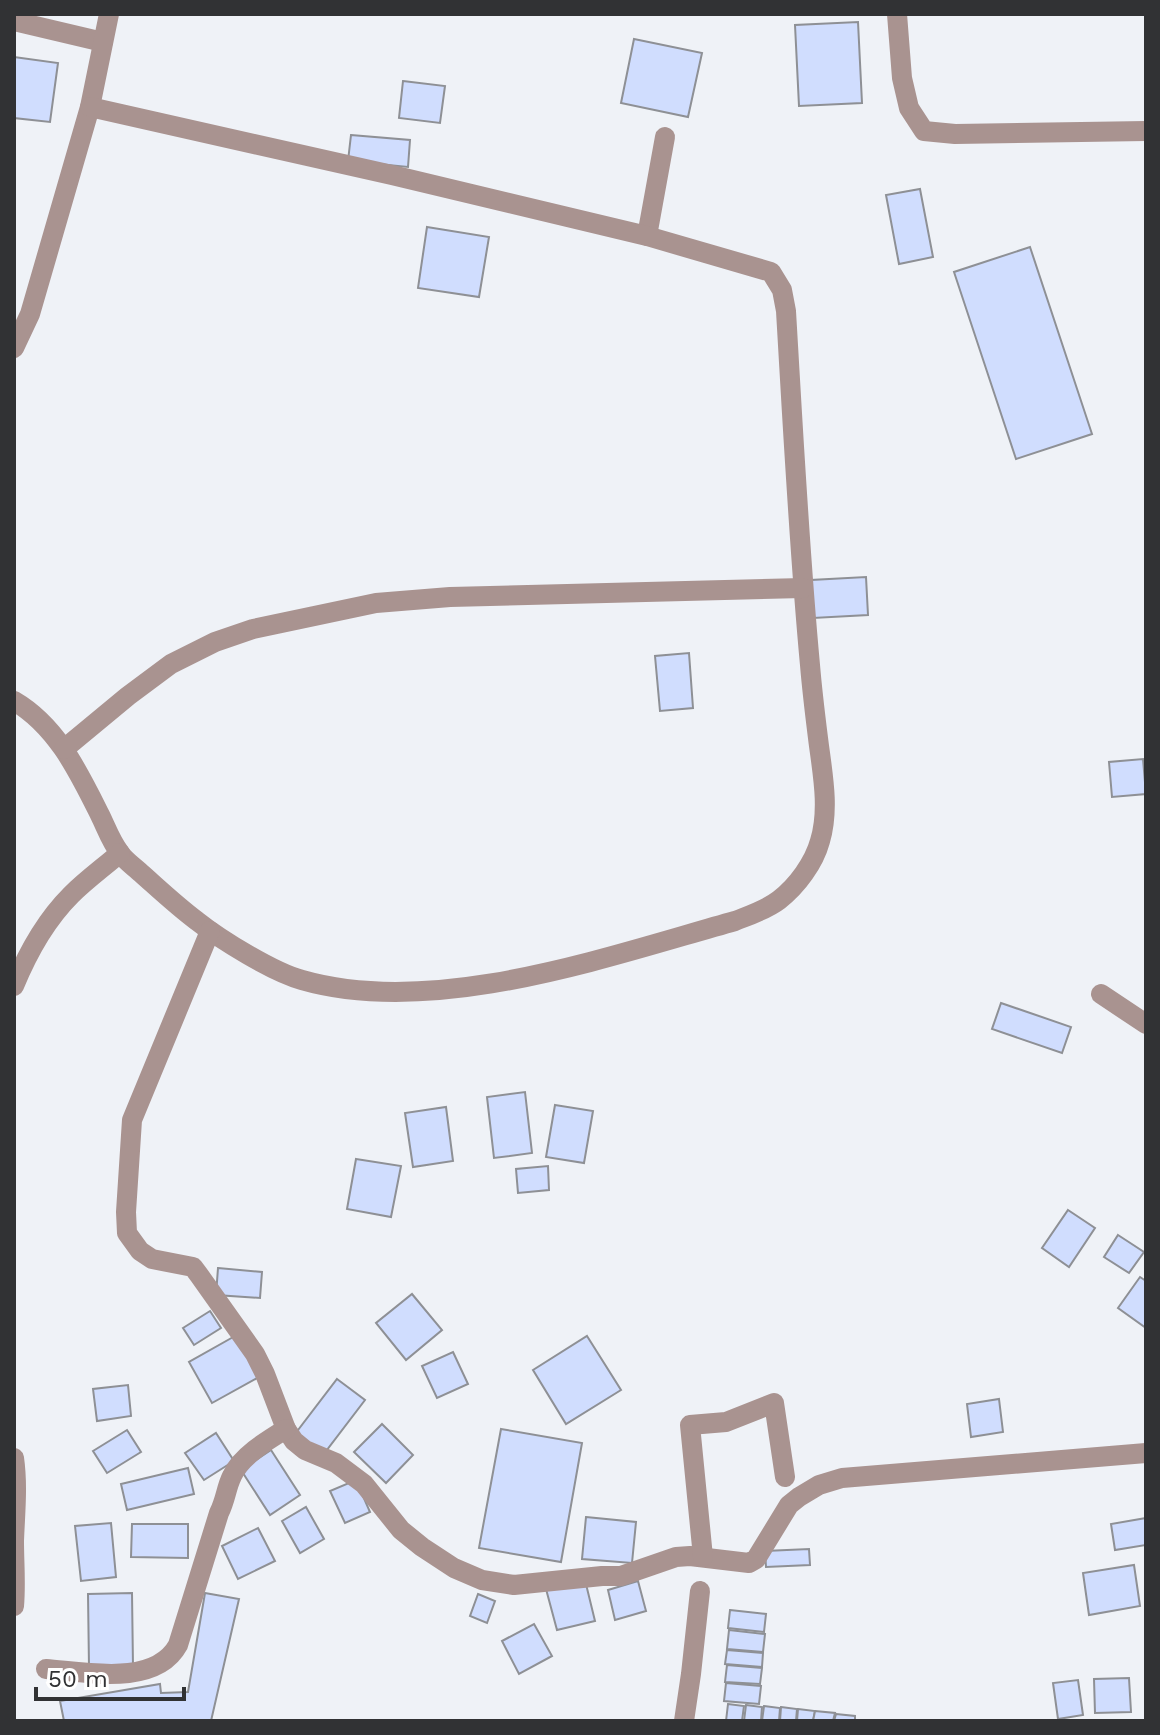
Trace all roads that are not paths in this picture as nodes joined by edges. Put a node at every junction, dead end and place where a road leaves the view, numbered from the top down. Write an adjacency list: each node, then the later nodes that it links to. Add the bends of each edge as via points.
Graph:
1 (109, 14): 4 (street)
2 (897, 14): 6 (street, via 902,78 909,108 924,131)
3 (14, 21): 4 (street)
4 (103, 42): 5 (street)
5 (90, 107): 8 (street); 9 (street, via 30,314)
6 (1146, 131)
7 (665, 137): 8 (street)
8 (647, 236): 10 (street, via 771,272 782,290)
9 (14, 348)
10 (803, 588): 12 (street, via 450,597 376,603 253,629 171,664); 14 (street, via 825,819 813,859 779,900 760,911 557,969 431,991 343,990 298,980)
11 (14, 701): 12 (street, via 31,711)
12 (64, 749): 13 (street)
13 (120, 853): 14 (street); 15 (street, via 54,913)
14 (210, 931): 18 (street, via 132,1120 127,1233 152,1259 193,1267 255,1354)
15 (14, 986)
16 (1101, 994): 17 (street)
17 (1146, 1024)
18 (286, 1429): 22 (street, via 305,1450 336,1463 364,1484 422,1547 482,1580 514,1585 621,1576 676,1557); 25 (street, via 245,1458 231,1477 170,1657 129,1673)
19 (1146, 1453): 22 (street, via 842,1478 807,1491 789,1505 749,1563)
20 (15, 1471): 24 (street)
21 (785, 1477): 22 (street, via 774,1403 726,1422 690,1425)
22 (703, 1557)
23 (700, 1591): 26 (street)
24 (14, 1606)
25 (46, 1669)
26 (684, 1721)

